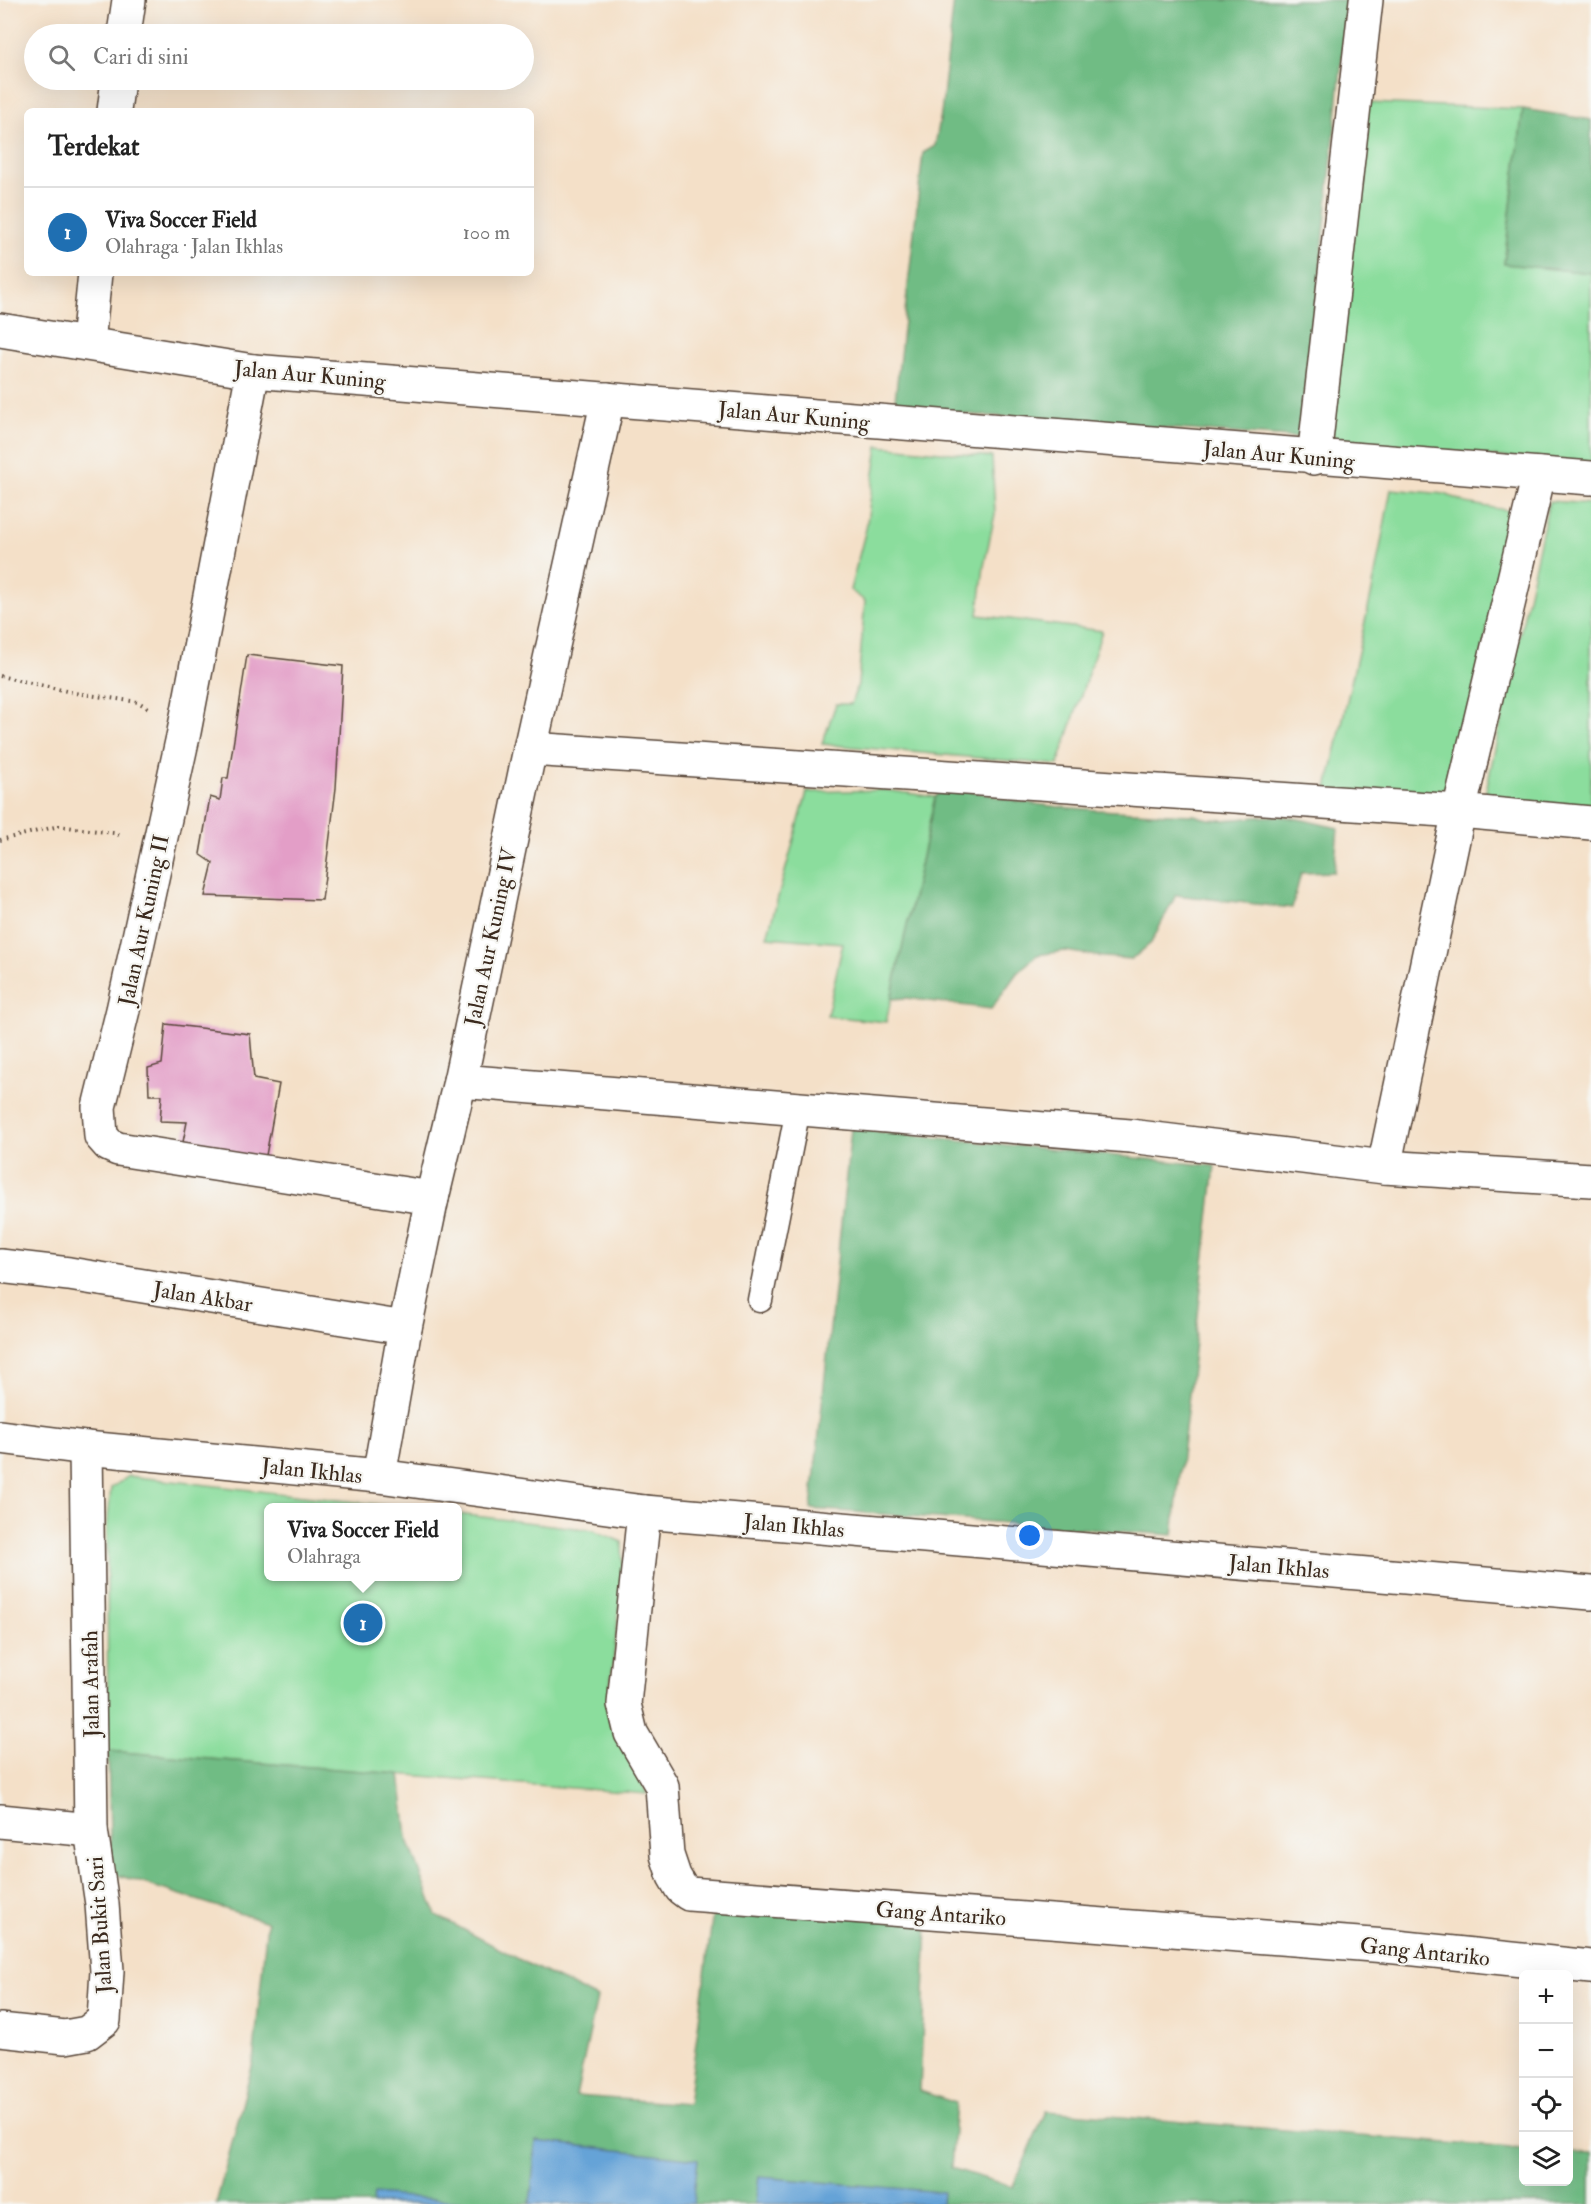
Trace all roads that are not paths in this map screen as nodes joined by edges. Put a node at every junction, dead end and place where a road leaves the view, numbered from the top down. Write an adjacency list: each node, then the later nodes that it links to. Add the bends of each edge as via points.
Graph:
1 (129, 0): 3 (street)
2 (1366, 0): 11 (street)
3 (125, 24)
4 (117, 90): 5 (street)
5 (114, 108)
6 (96, 276): 8 (street)
7 (0, 330): 8 (street, Jalan Aur Kuning)
8 (88, 343): 9 (street, Jalan Aur Kuning)
9 (253, 371): 10 (street, Jalan Aur Kuning); 21 (street, Jalan Aur Kuning II, via 184,732 99,1107 101,1136 109,1145 133,1152)
10 (608, 399): 11 (street, Jalan Aur Kuning); 14 (street, Jalan Aur Kuning IV)
11 (1314, 458): 12 (street, Jalan Aur Kuning)
12 (1539, 474): 13 (street, Jalan Aur Kuning); 15 (street)
13 (1591, 478)
14 (530, 749): 15 (street); 17 (street, Jalan Aur Kuning IV)
15 (1459, 811): 16 (street); 19 (street)
16 (1591, 823)
17 (460, 1081): 18 (street); 21 (street, Jalan Aur Kuning IV)
18 (798, 1109): 19 (street, via 1131,1136); 23 (lane)
19 (1384, 1167): 20 (street)
20 (1591, 1180)
21 (432, 1198): 24 (street, Jalan Aur Kuning IV)
22 (0, 1266): 24 (street, Jalan Akbar)
23 (760, 1300)
24 (405, 1328): 27 (street, Jalan Aur Kuning IV)
25 (0, 1437): 26 (street, Jalan Ikhlas)
26 (86, 1448): 27 (street, Jalan Ikhlas); 31 (street, Jalan Arafah)
27 (379, 1476): 28 (street, Jalan Ikhlas)
28 (644, 1512): 29 (street, Jalan Ikhlas); 32 (street, Gang Antariko, via 624,1704 631,1733 662,1786 668,1856 674,1876 689,1894 1386,1946)
29 (1591, 1593)
30 (0, 1821): 31 (street)
31 (91, 1830): 33 (street, Jalan Bukit Sari, via 107,1971 104,2019 87,2033 65,2037)
32 (1591, 1967)
33 (0, 2030)

